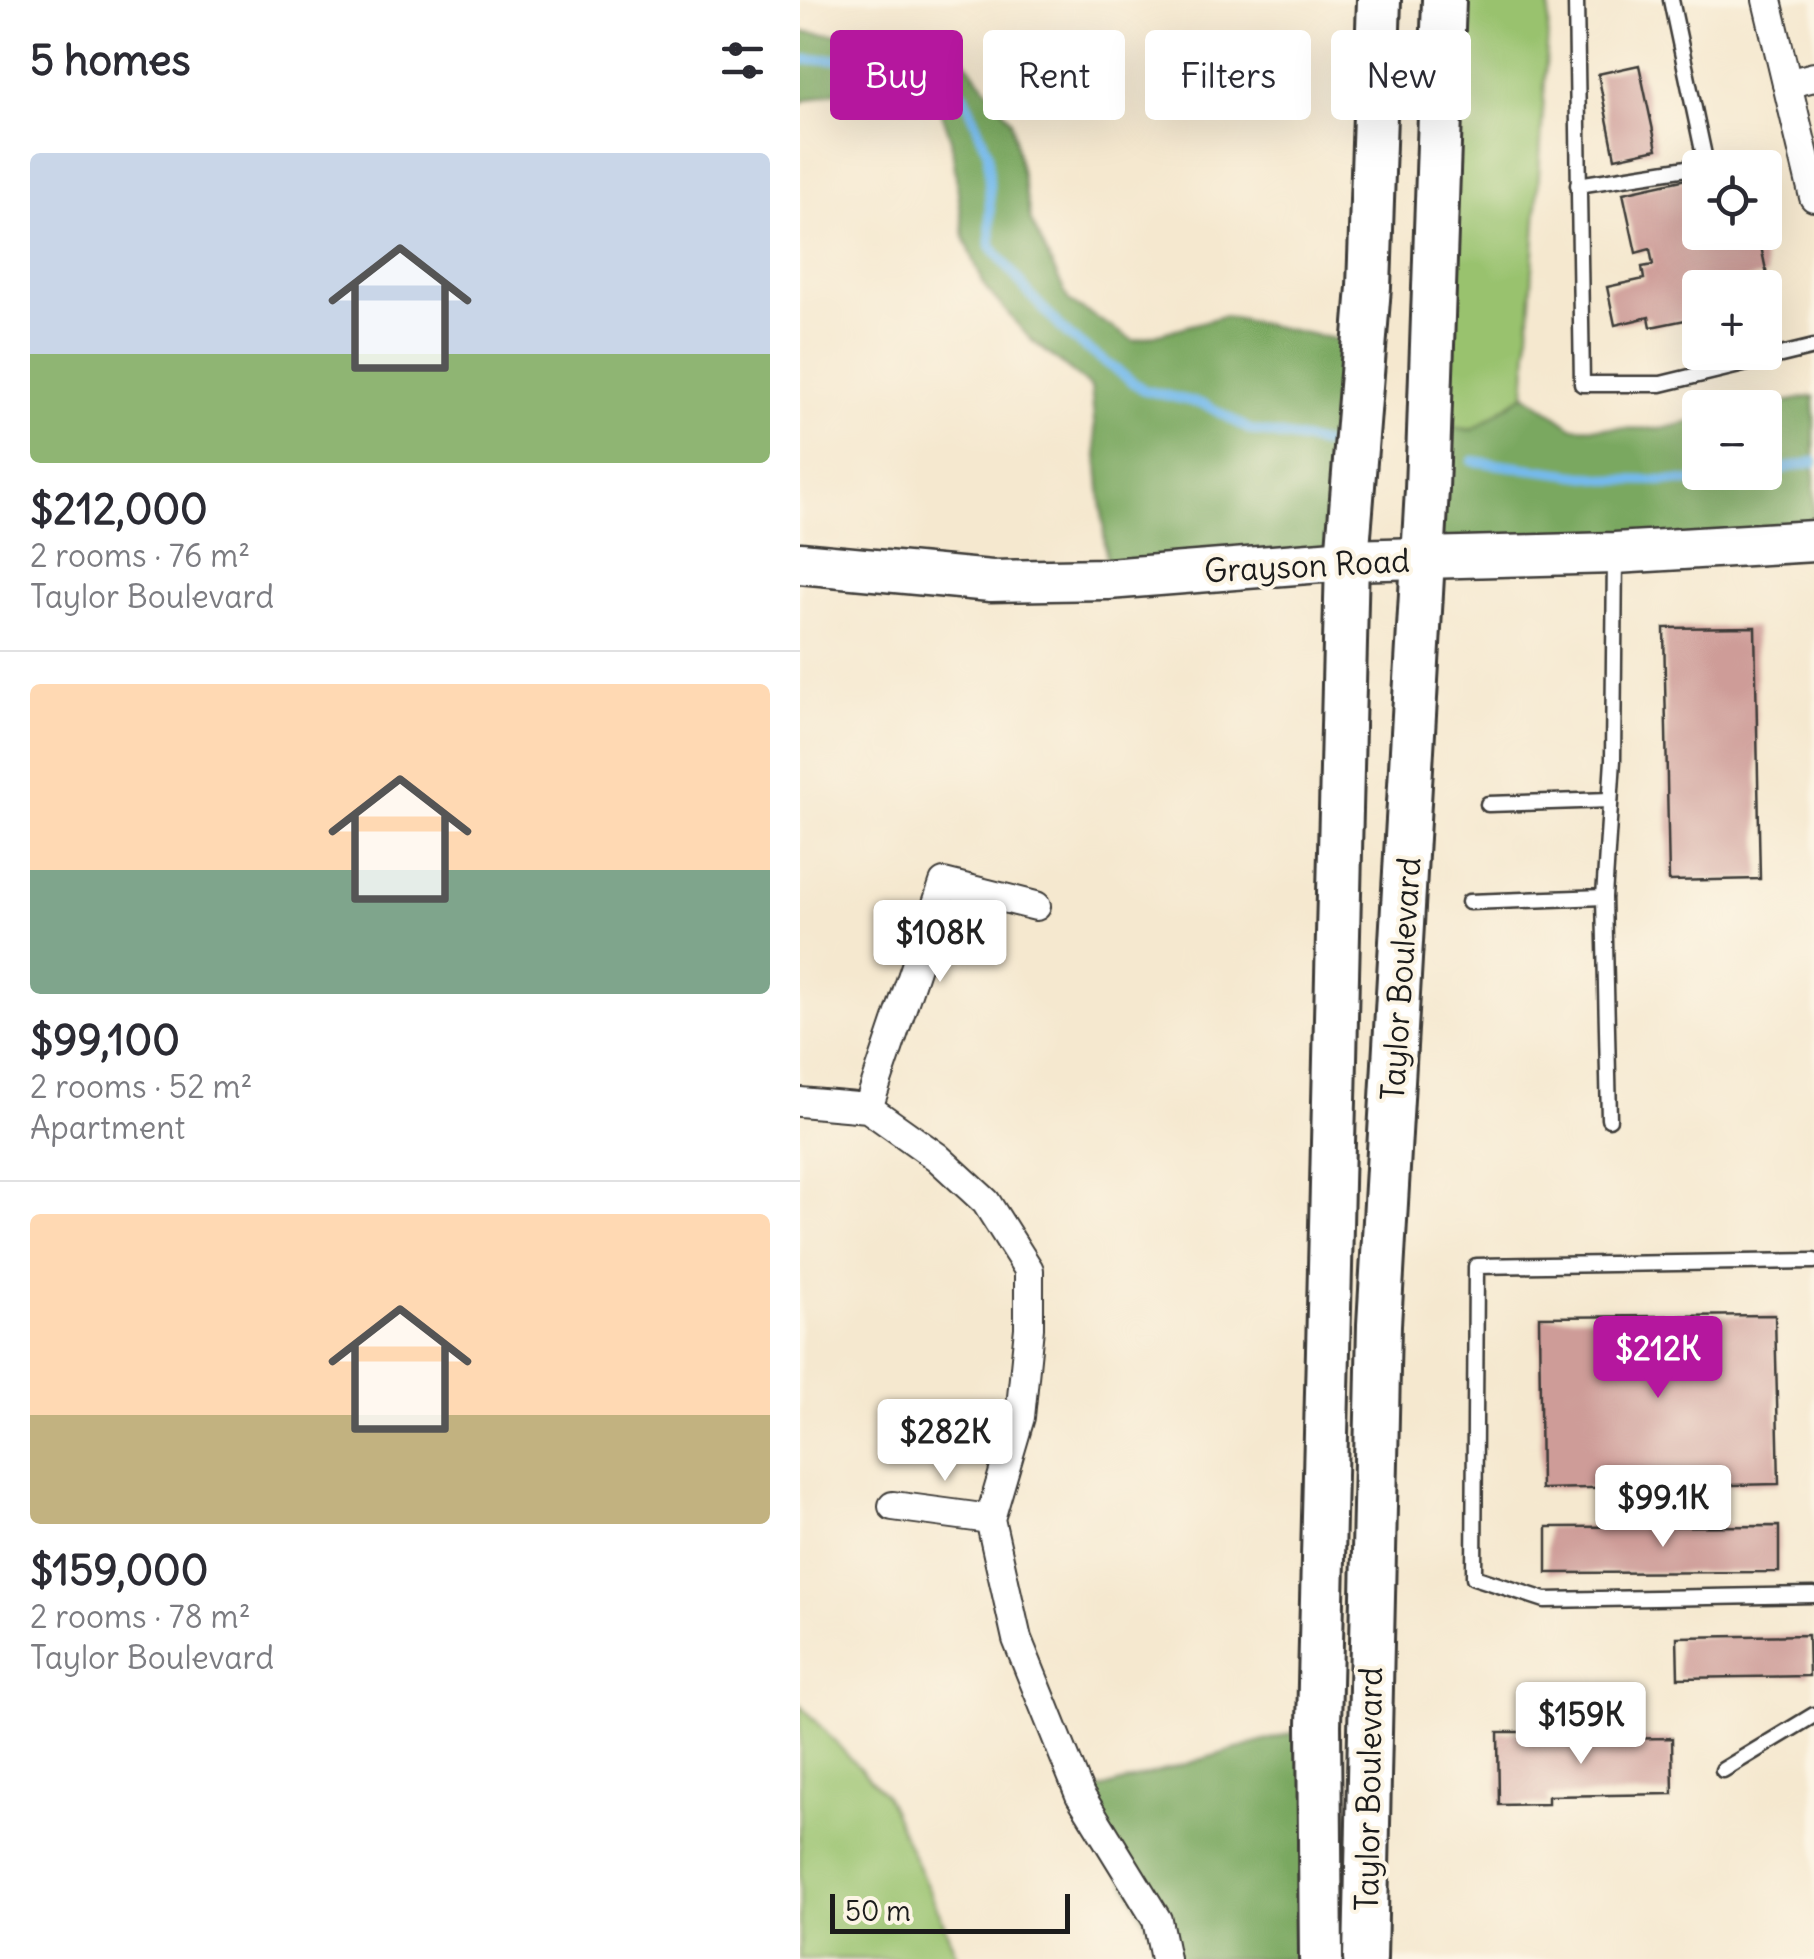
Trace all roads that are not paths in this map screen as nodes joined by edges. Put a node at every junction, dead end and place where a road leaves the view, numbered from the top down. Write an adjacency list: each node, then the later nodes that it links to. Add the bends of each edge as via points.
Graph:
1 (1379, 0): 12 (main road, Taylor Boulevard, via 1369,288)
2 (1444, 0): 13 (main road, Taylor Boulevard)
3 (1576, 0): 7 (lane)
4 (1671, 0): 7 (lane, via 1706,164)
5 (1767, 0): 6 (street)
6 (1801, 80): 8 (street)
7 (1578, 186): 9 (lane, via 1582,384 1661,384)
8 (1814, 197)
9 (1814, 347)
10 (1814, 541): 11 (street, Grayson Road)
11 (1615, 553): 13 (street, Grayson Road); 15 (lane)
12 (1347, 560): 13 (street, Grayson Road); 14 (street, Grayson Road, via 991,581); 30 (main road, Taylor Boulevard, via 1319,1725)
13 (1423, 560): 31 (main road, Taylor Boulevard, via 1379,1326)
14 (800, 563)
15 (1610, 800): 16 (lane); 17 (lane)
16 (1488, 804)
17 (1604, 898): 18 (lane); 22 (lane)
18 (1469, 902)
19 (1036, 906): 21 (street, via 944,883)
20 (800, 1102): 21 (street)
21 (868, 1108): 25 (street, via 986,1202 1029,1270 1020,1417)
22 (1609, 1119)
23 (1814, 1261): 26 (lane, via 1476,1266 1474,1577 1545,1600)
24 (893, 1506): 25 (street)
25 (990, 1518): 29 (street, via 1017,1639 1080,1795 1157,1920)
26 (1814, 1596)
27 (1814, 1715): 28 (lane)
28 (1723, 1770)
29 (1164, 1959)
30 (1321, 1959)
31 (1365, 1959)

